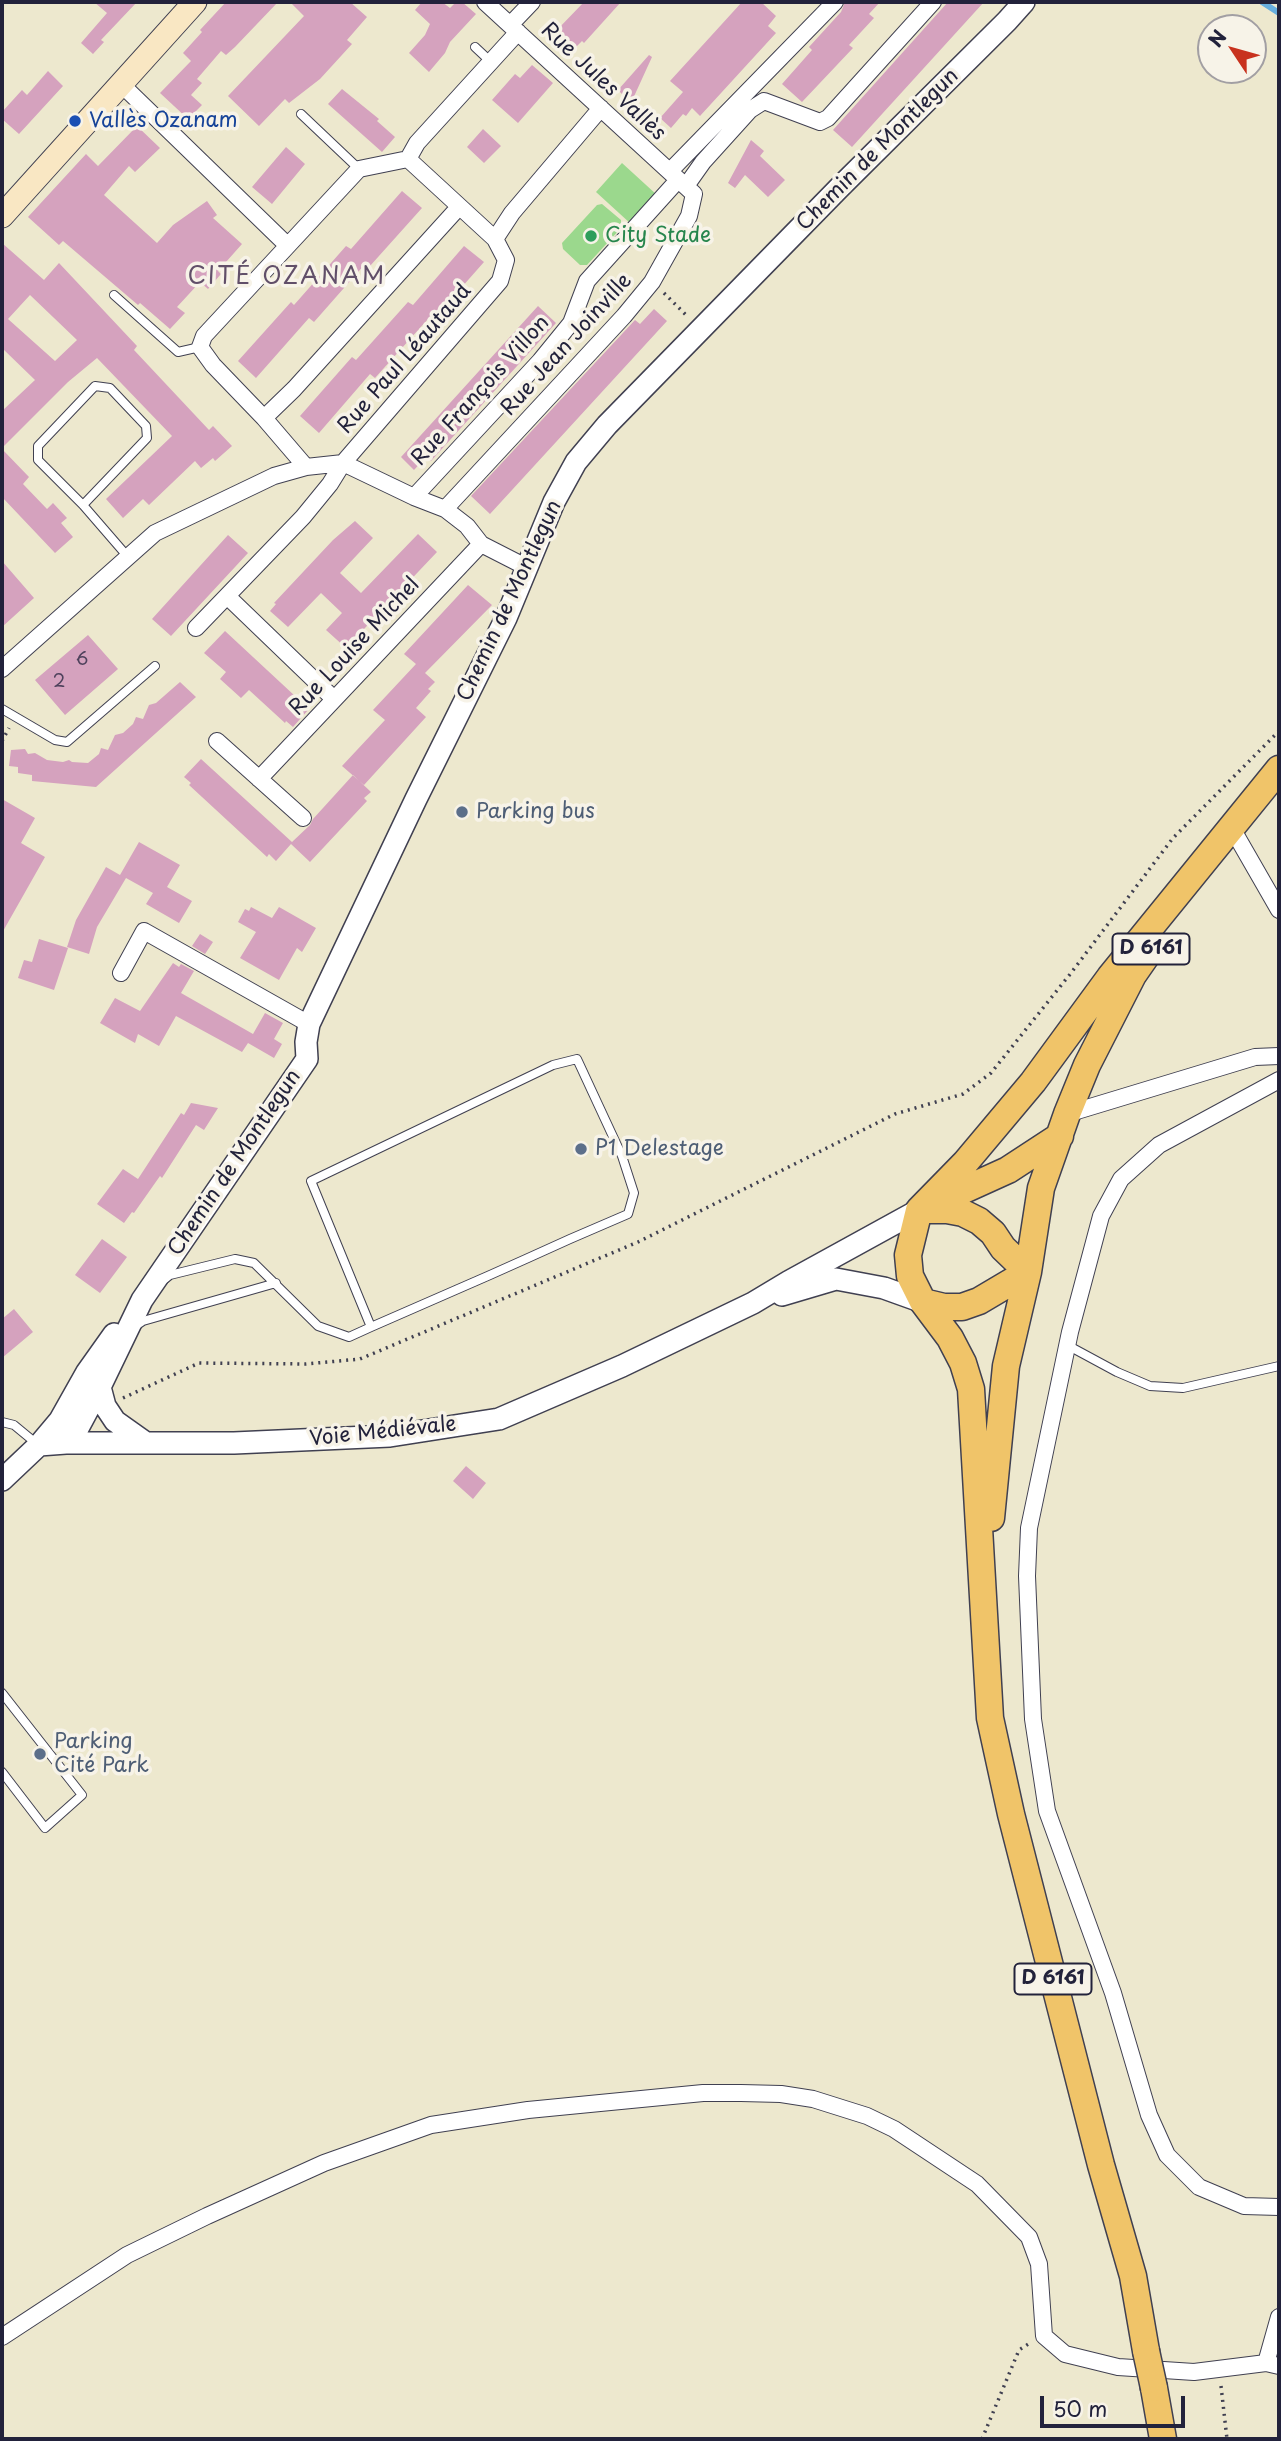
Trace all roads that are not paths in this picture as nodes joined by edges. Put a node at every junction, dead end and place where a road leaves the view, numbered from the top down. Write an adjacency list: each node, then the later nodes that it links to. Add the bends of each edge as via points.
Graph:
1 (195, 2): 10 (main road)
2 (485, 2): 7 (street, Rue Jules Vallès)
3 (532, 2): 7 (street)
4 (835, 2): 15 (street)
5 (933, 2): 15 (street, via 828,118 820,122 764,101 750,110)
6 (1024, 2): 30 (street, Chemin de Montlegun, via 607,425 576,462 554,502)
7 (514, 29): 9 (street); 11 (street, Rue Jules Vallès)
8 (475, 47): 9 (lane)
9 (491, 62): 13 (street, via 417,143)
10 (120, 83): 17 (main road); 19 (street)
11 (601, 108): 15 (street, Rue Jules Vallès); 18 (street)
12 (302, 114): 14 (lane)
13 (408, 159): 14 (street); 16 (street)
14 (359, 169): 19 (street)
15 (682, 183): 25 (street, Rue François Villon, via 587,281 571,323); 27 (street, Rue Jean Joinville, via 689,216 652,282)
16 (459, 207): 18 (street); 22 (street)
17 (2, 216)
18 (495, 239): 23 (street, Rue Paul Léautaud, via 506,260 500,281)
19 (286, 245): 21 (street, via 204,336)
20 (114, 295): 21 (lane, via 178,352)
21 (200, 347): 22 (street)
22 (264, 418): 24 (street)
23 (343, 463): 24 (street); 25 (street); 31 (street, Rue Paul Léautaud, via 303,517)
24 (306, 467): 29 (street, via 274,476 155,533)
25 (414, 498): 27 (street)
26 (83, 505): 26 (lane, via 38,460 38,446 95,386 110,388 146,426 147,438); 29 (lane)
27 (445, 509): 28 (street)
28 (481, 544): 30 (street); 35 (street, Rue Louise Michel)
29 (128, 557): 34 (street)
30 (528, 568): 45 (street, Chemin de Montlegun)
31 (227, 597): 32 (street, Rue Paul Léautaud); 35 (street)
32 (196, 628)
33 (155, 666): 36 (lane, via 67,742 55,740)
34 (2, 669)
35 (334, 699): 39 (street, Rue Louise Michel)
36 (2, 709)
37 (217, 741): 39 (street)
38 (1279, 769): 40 (main road, D 6161)
39 (259, 779): 41 (street)
40 (1256, 795): 42 (main road, D 6161); 49 (main road, via 1110,977 1033,1082)
41 (303, 818)
42 (1233, 830): 43 (street); 48 (main road, D 6161, via 1133,975 1087,1065)
43 (1279, 910)
44 (121, 973): 45 (street, via 144,931)
45 (309, 1024): 52 (street, Chemin de Montlegun, via 307,1059)
46 (1279, 1056): 48 (street, via 1255,1058)
47 (1279, 1080): 57 (street, via 1159,1145 1121,1179 1101,1216)
48 (1063, 1125): 49 (main road, via 1008,1170); 50 (main road, D 6161, via 1041,1188)
49 (919, 1210): 50 (main road, via 947,1210 979,1221); 53 (main road, via 908,1255 910,1276); 54 (street)
50 (1028, 1272): 53 (main road, via 962,1307); 65 (main road, D 6161, via 1006,1366)
51 (276, 1283): 52 (lane, via 254,1264 236,1259 170,1275); 55 (lane, via 318,1326 349,1337); 56 (lane, via 143,1321)
52 (145, 1295): 56 (street, Chemin de Montlegun); 63 (street, Chemin de Montlegun, via 111,1337)
53 (923, 1302): 54 (street, via 884,1288 836,1279); 65 (main road, via 950,1338 971,1389)
54 (753, 1303): 62 (street, Voie Médiévale, via 499,1419 390,1436)
55 (371, 1327): 55 (lane, via 628,1214 634,1193 622,1156 577,1059 553,1065 311,1181)
56 (124, 1336): 59 (street, Chemin de Montlegun)
57 (1067, 1345): 58 (lane, via 1150,1386 1183,1388); 68 (street, via 1029,1528 1027,1564 1033,1719 1047,1811 1112,1993 1149,2115 1167,2155 1199,2187 1244,2206)
58 (1279, 1366)
59 (102, 1396): 61 (street, Chemin de Montlegun); 62 (street, via 115,1422)
60 (2, 1422): 63 (lane, via 14,1425)
61 (66, 1443): 62 (street, Voie Médiévale); 63 (street, Voie Médiévale)
62 (146, 1443)
63 (39, 1446): 64 (street)
64 (2, 1480)
65 (983, 1604): 72 (main road, D 6161, bridge, via 990,1718 1090,2124 1133,2276)
66 (2, 1693): 67 (lane, via 82,1795 45,1828)
67 (2, 1772)
68 (1279, 2207)
69 (1279, 2317): 71 (street)
70 (2, 2337): 71 (street, via 139,2249 324,2163 431,2125 528,2110 741,2093 813,2099 867,2116 977,2184 1029,2237 1039,2264 1044,2336 1065,2354 1118,2367 1194,2372)
71 (1272, 2364)
72 (1163, 2439)

